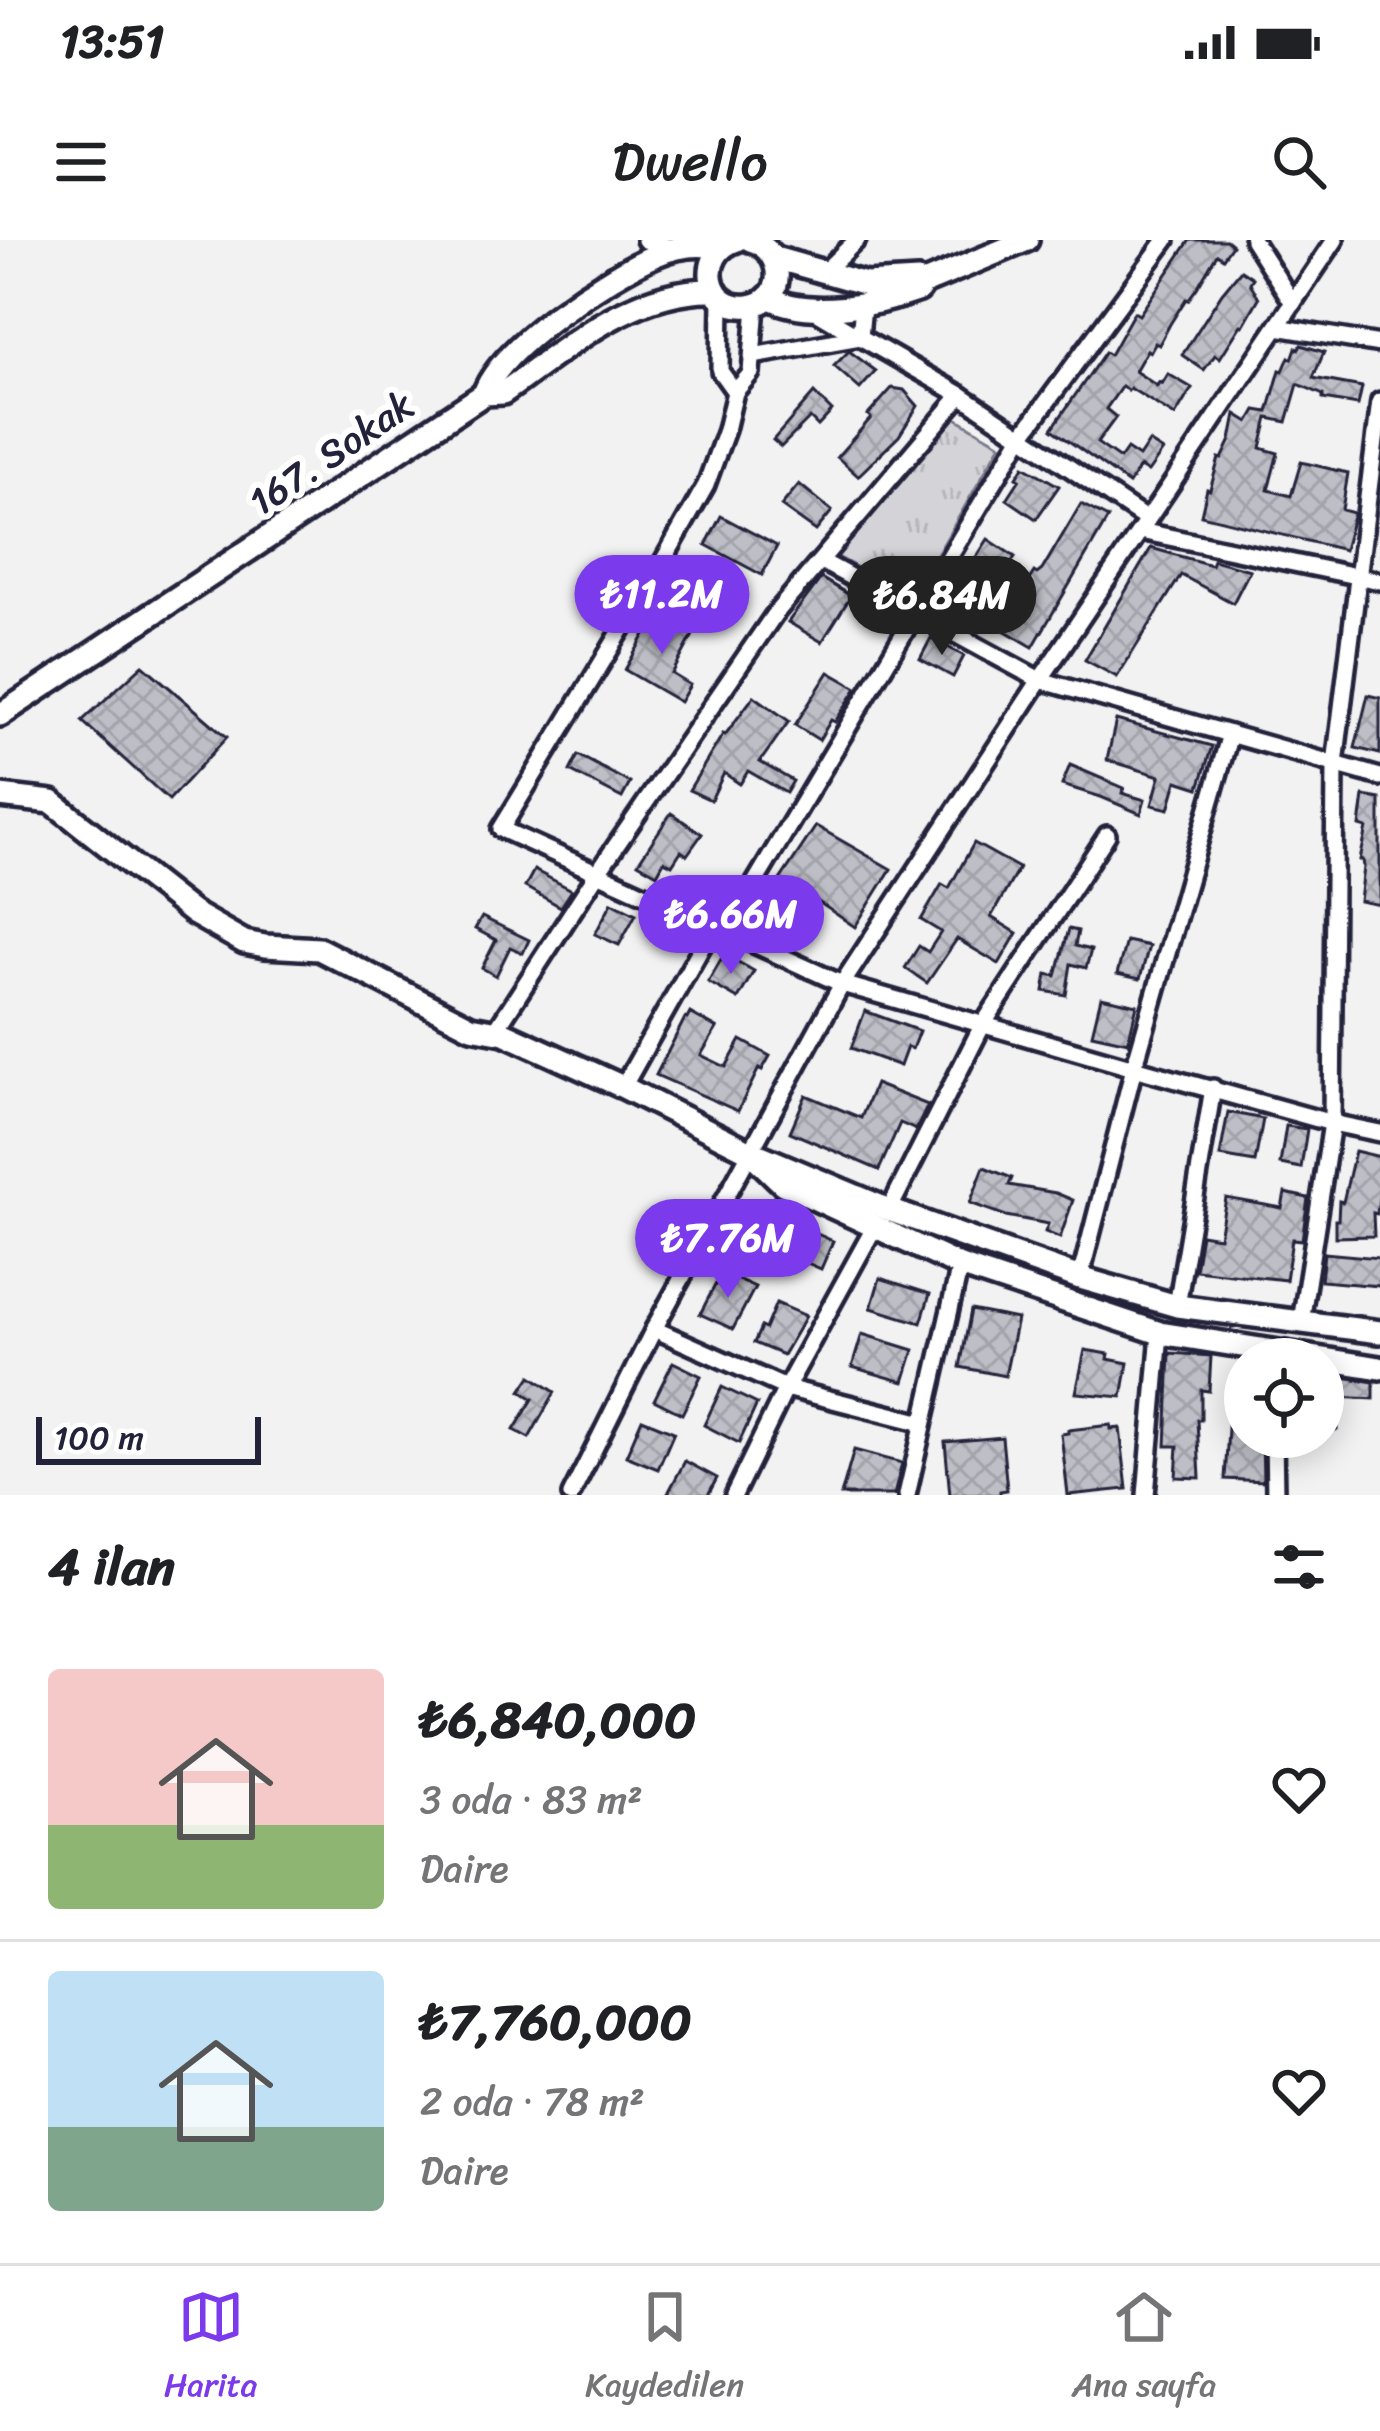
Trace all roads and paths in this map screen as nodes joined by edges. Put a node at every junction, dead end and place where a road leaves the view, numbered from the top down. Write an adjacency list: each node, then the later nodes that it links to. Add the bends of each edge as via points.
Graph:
1 (645, 240): 9 (street)
2 (857, 240): 10 (street)
3 (1027, 240): 11 (street)
4 (1166, 240): 25 (street)
5 (1253, 240): 14 (street)
6 (1335, 240): 14 (street)
7 (727, 243): 9 (street); 12 (street, via 710,271)
8 (765, 247): 10 (street); 13 (street, via 777,280)
9 (676, 249): 22 (street, via 600,286 539,329)
10 (823, 273): 11 (street, via 866,284)
11 (925, 283): 15 (street)
12 (718, 294): 13 (street, 167. Sokak, via 735,305); 21 (street, via 720,371); 22 (street, 167. Sokak, via 678,291 644,302 503,393)
13 (762, 301): 16 (street); 20 (street)
14 (1293, 303): 17 (street)
15 (863, 305): 16 (street); 18 (street)
16 (811, 308): 18 (street)
17 (1277, 326): 19 (street); 26 (street)
18 (860, 337): 20 (street); 23 (street)
19 (1380, 344)
20 (753, 356): 21 (street, via 751,374)
21 (735, 392): 38 (street, via 706,485 501,829)
22 (484, 394): 32 (street, 167. Sokak)
23 (961, 395): 25 (street); 27 (street)
24 (1380, 401): 28 (street)
25 (1022, 436): 26 (street); 30 (street)
26 (1144, 525): 28 (street); 31 (street)
27 (820, 561): 30 (street); 38 (street, via 774,615)
28 (1359, 578): 29 (street); 34 (street)
29 (1380, 581)
30 (916, 613): 31 (street); 39 (street)
31 (1040, 680): 33 (street); 40 (street)
32 (0, 715)
33 (1230, 734): 34 (street); 43 (street)
34 (1335, 764): 35 (street); 46 (street)
35 (1380, 777)
36 (0, 796): 42 (street, via 52,802 193,914 244,942 319,949 471,1027)
37 (1107, 836): 41 (street)
38 (598, 872): 39 (street); 42 (street)
39 (719, 929): 40 (street); 44 (street)
40 (842, 984): 41 (street); 48 (street)
41 (982, 1026): 43 (street); 49 (street)
42 (495, 1031): 44 (street)
43 (1134, 1068): 45 (street); 51 (street)
44 (623, 1088): 48 (street)
45 (1213, 1088): 46 (street); 52 (street)
46 (1332, 1123): 47 (street); 53 (street)
47 (1380, 1133)
48 (749, 1151): 49 (street); 54 (street)
49 (881, 1219): 50 (street); 51 (street); 60 (street)
50 (960, 1266): 56 (street); 61 (street)
51 (1080, 1278): 52 (street)
52 (1177, 1306): 53 (street)
53 (1301, 1322): 55 (street)
54 (654, 1329): 60 (street); 63 (street)
55 (1380, 1332)
56 (1160, 1333): 57 (street); 66 (street)
57 (1224, 1345)
58 (1344, 1364): 59 (street)
59 (1380, 1368)
60 (786, 1388): 61 (street); 64 (street)
61 (922, 1424): 65 (street)
62 (1274, 1458): 67 (street)
63 (571, 1495)
64 (734, 1495)
65 (907, 1495)
66 (1146, 1495)
67 (1275, 1495)

